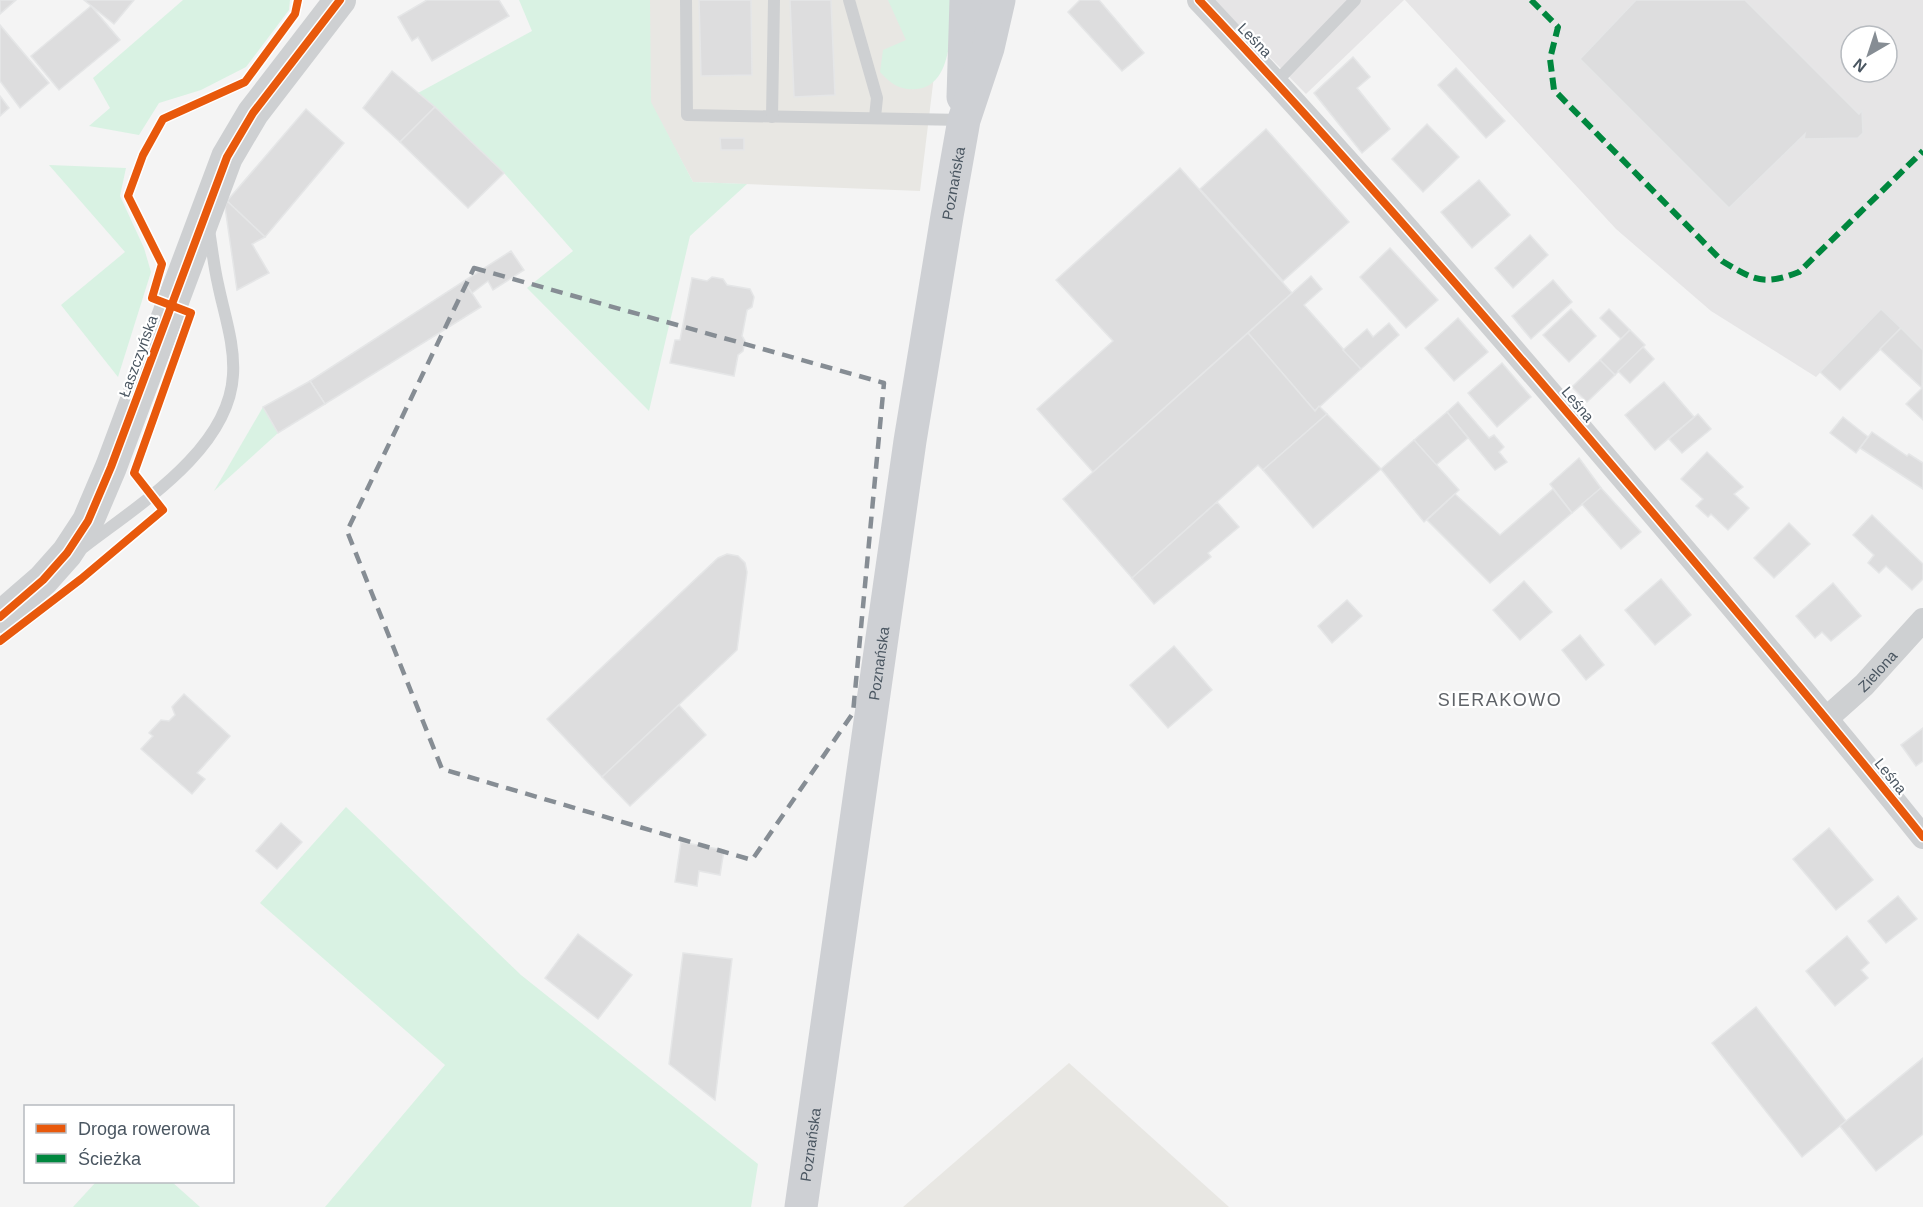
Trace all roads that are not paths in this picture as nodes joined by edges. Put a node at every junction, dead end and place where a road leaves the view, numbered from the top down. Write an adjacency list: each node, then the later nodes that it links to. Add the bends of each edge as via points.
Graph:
1 (340, 0): 13 (street, Łaszczyńska, via 243,129)
2 (686, 0): 10 (lane, via 687,116)
3 (774, 0): 10 (lane)
4 (849, 0): 11 (lane, via 877,98)
5 (966, 0): 12 (main road, Poznańska, via 962,48)
6 (999, 0): 12 (main road, Poznańska)
7 (1199, 0): 9 (street, Leśna)
8 (1354, 0): 9 (lane)
9 (1276, 82): 17 (street, Leśna, via 1436,259)
10 (772, 117): 11 (lane)
11 (875, 117): 12 (lane)
12 (964, 120): 19 (main road, Poznańska, via 910,441)
13 (205, 210): 14 (street, Łaszczyńska, via 96,506 67,553); 14 (lane, via 231,339 233,376 227,404 212,433 188,462 152,496)
14 (43, 580): 15 (street, Łaszczyńska)
15 (0, 617)
16 (1923, 620): 17 (street, Zielona, via 1864,685)
17 (1827, 718): 18 (street, Leśna)
18 (1923, 837)
19 (801, 1207)

